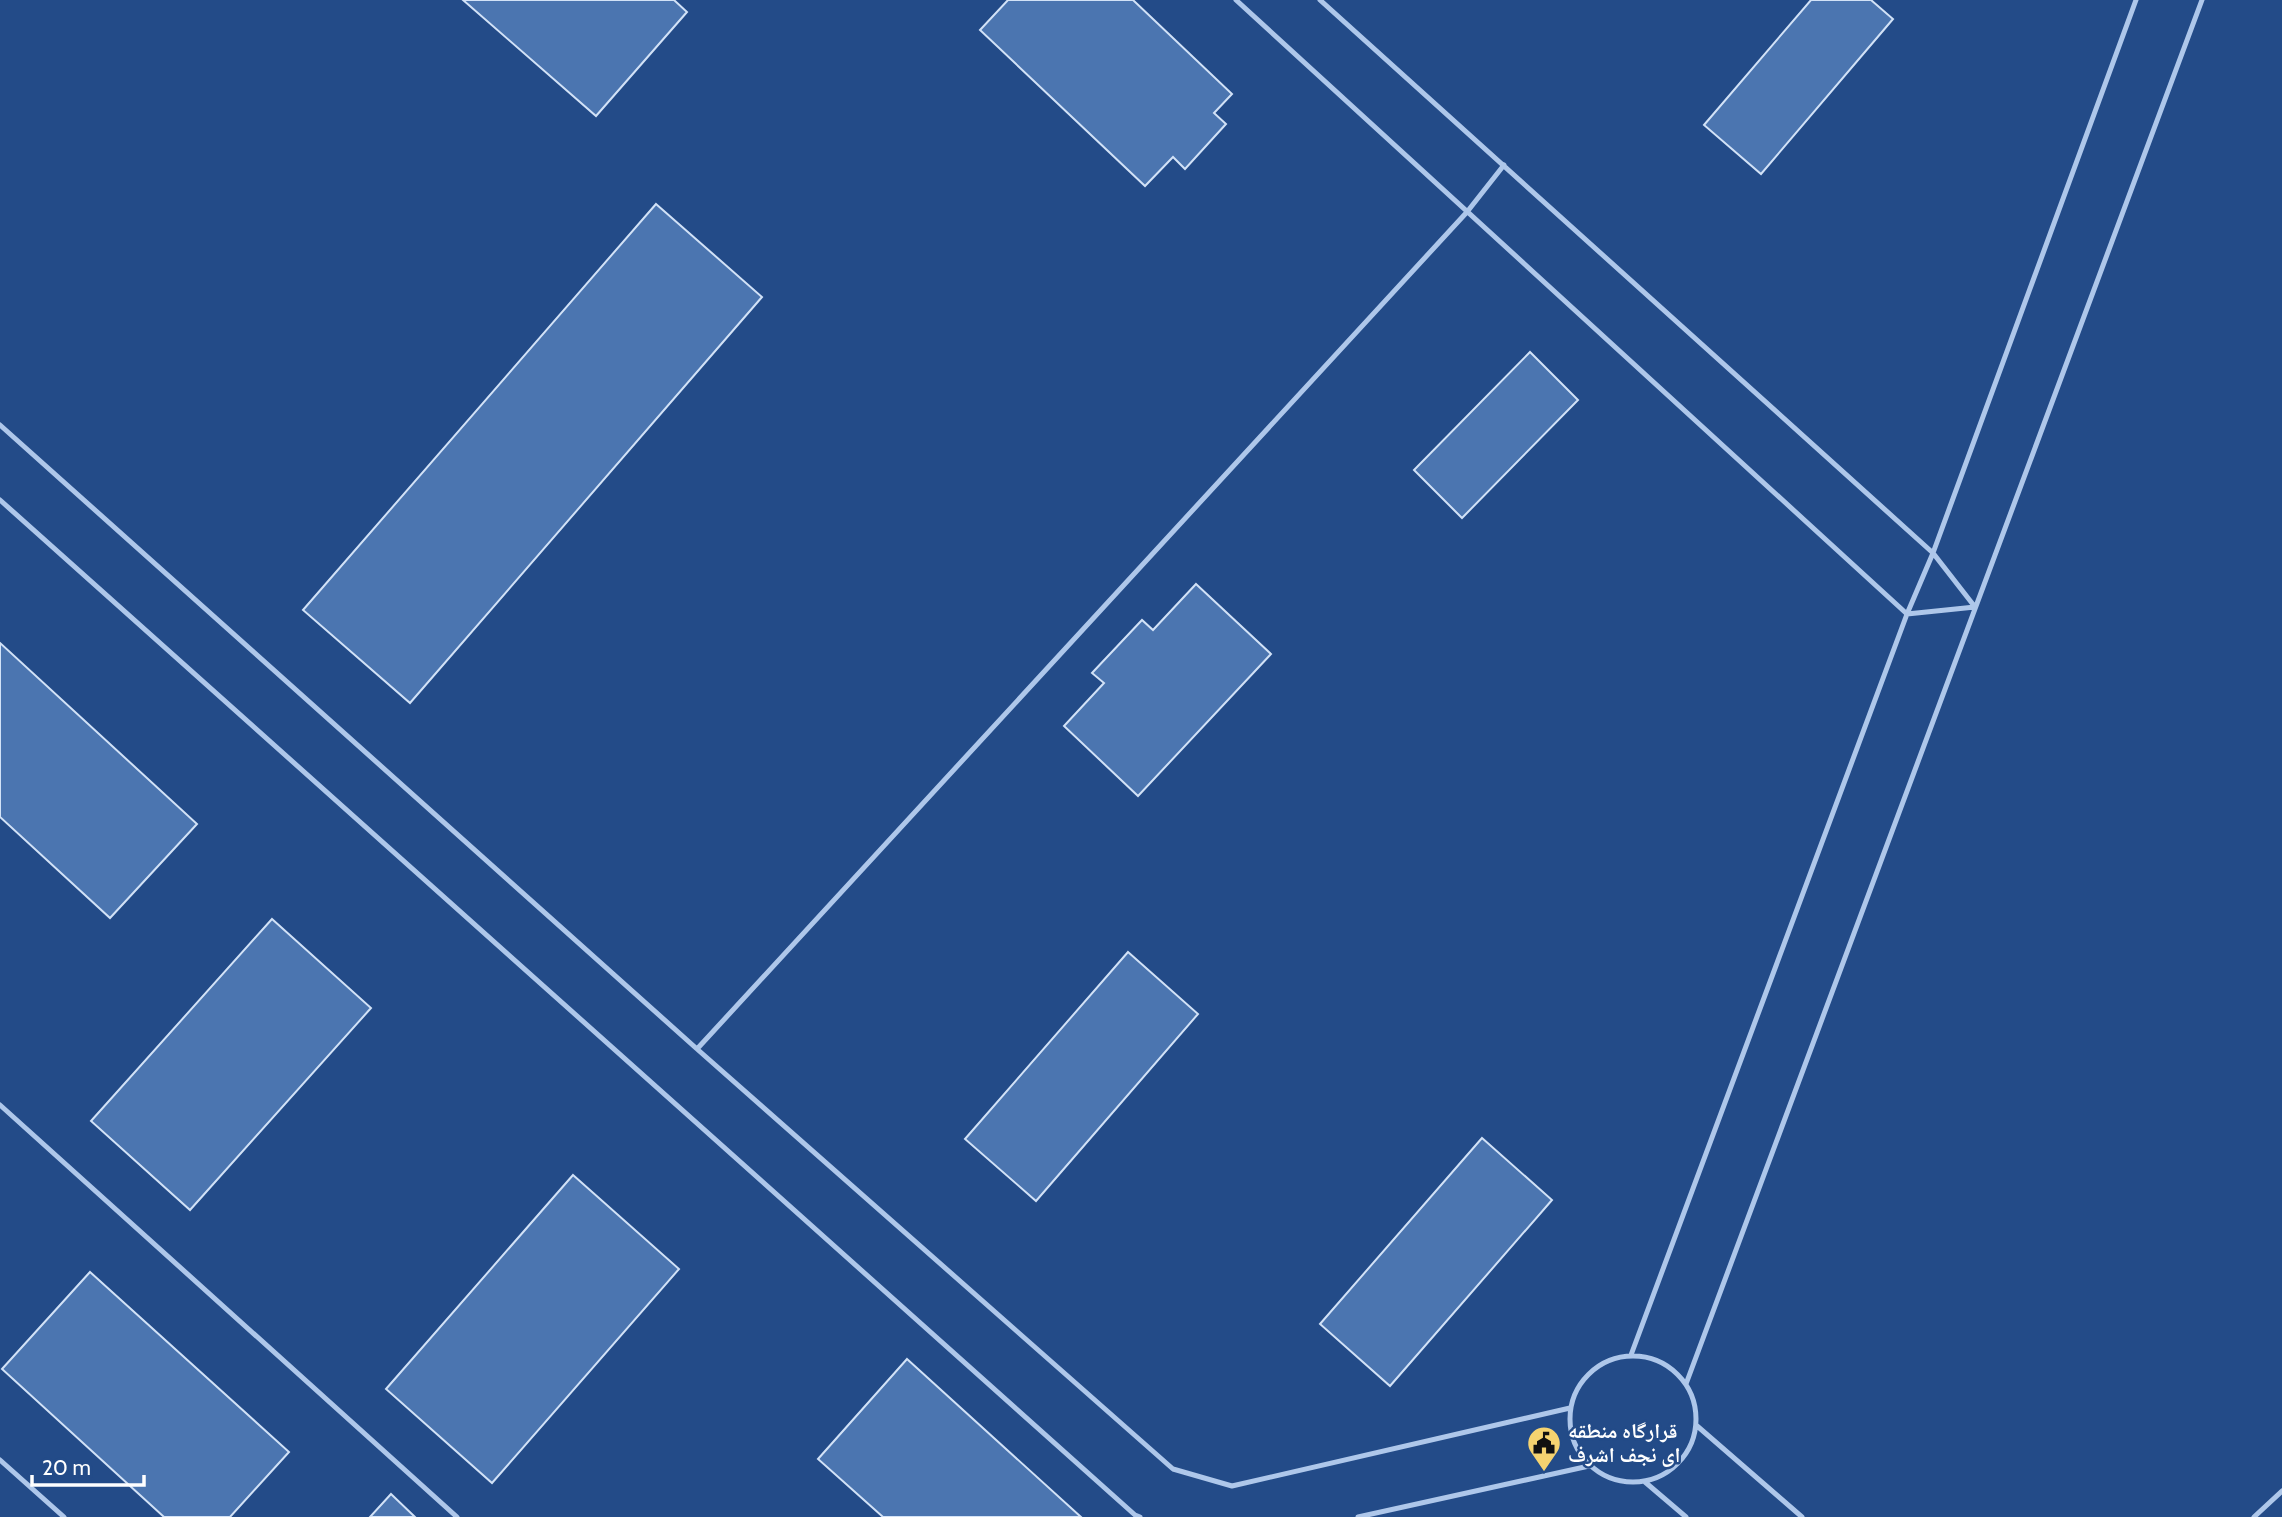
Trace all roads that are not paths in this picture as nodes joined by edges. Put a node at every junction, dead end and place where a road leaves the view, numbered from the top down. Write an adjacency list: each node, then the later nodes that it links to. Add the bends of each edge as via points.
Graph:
1 (1236, 0): 6 (lane)
2 (1320, 0): 5 (lane)
3 (2136, 0): 9 (lane)
4 (2202, 0): 10 (lane)
5 (1504, 165): 6 (lane); 9 (lane)
6 (1467, 212): 11 (lane); 12 (lane)
7 (0, 425): 12 (lane)
8 (0, 500): 24 (lane)
9 (1933, 553): 10 (lane); 11 (lane)
10 (1975, 607): 11 (lane); 15 (lane)
11 (1907, 614): 14 (lane)
12 (697, 1049): 16 (lane, via 1173,1469 1232,1486)
13 (0, 1105): 23 (lane)
14 (1631, 1355): 15 (lane, via 1653,1358); 16 (lane, via 1610,1359 1591,1370 1577,1387)
15 (1686, 1384): 17 (lane, via 1695,1404)
16 (1570, 1408): 19 (lane, via 1570,1429)
17 (1696, 1425): 20 (lane, via 1680,1462 1665,1475); 27 (lane)
18 (0, 1460): 22 (lane)
19 (1589, 1466): 20 (lane, via 1606,1478); 25 (lane)
20 (1646, 1482): 26 (lane)
21 (2282, 1491): 28 (lane)
22 (64, 1517)
23 (457, 1517)
24 (1140, 1517)
25 (1358, 1517)
26 (1686, 1517)
27 (1802, 1517)
28 (2254, 1517)

